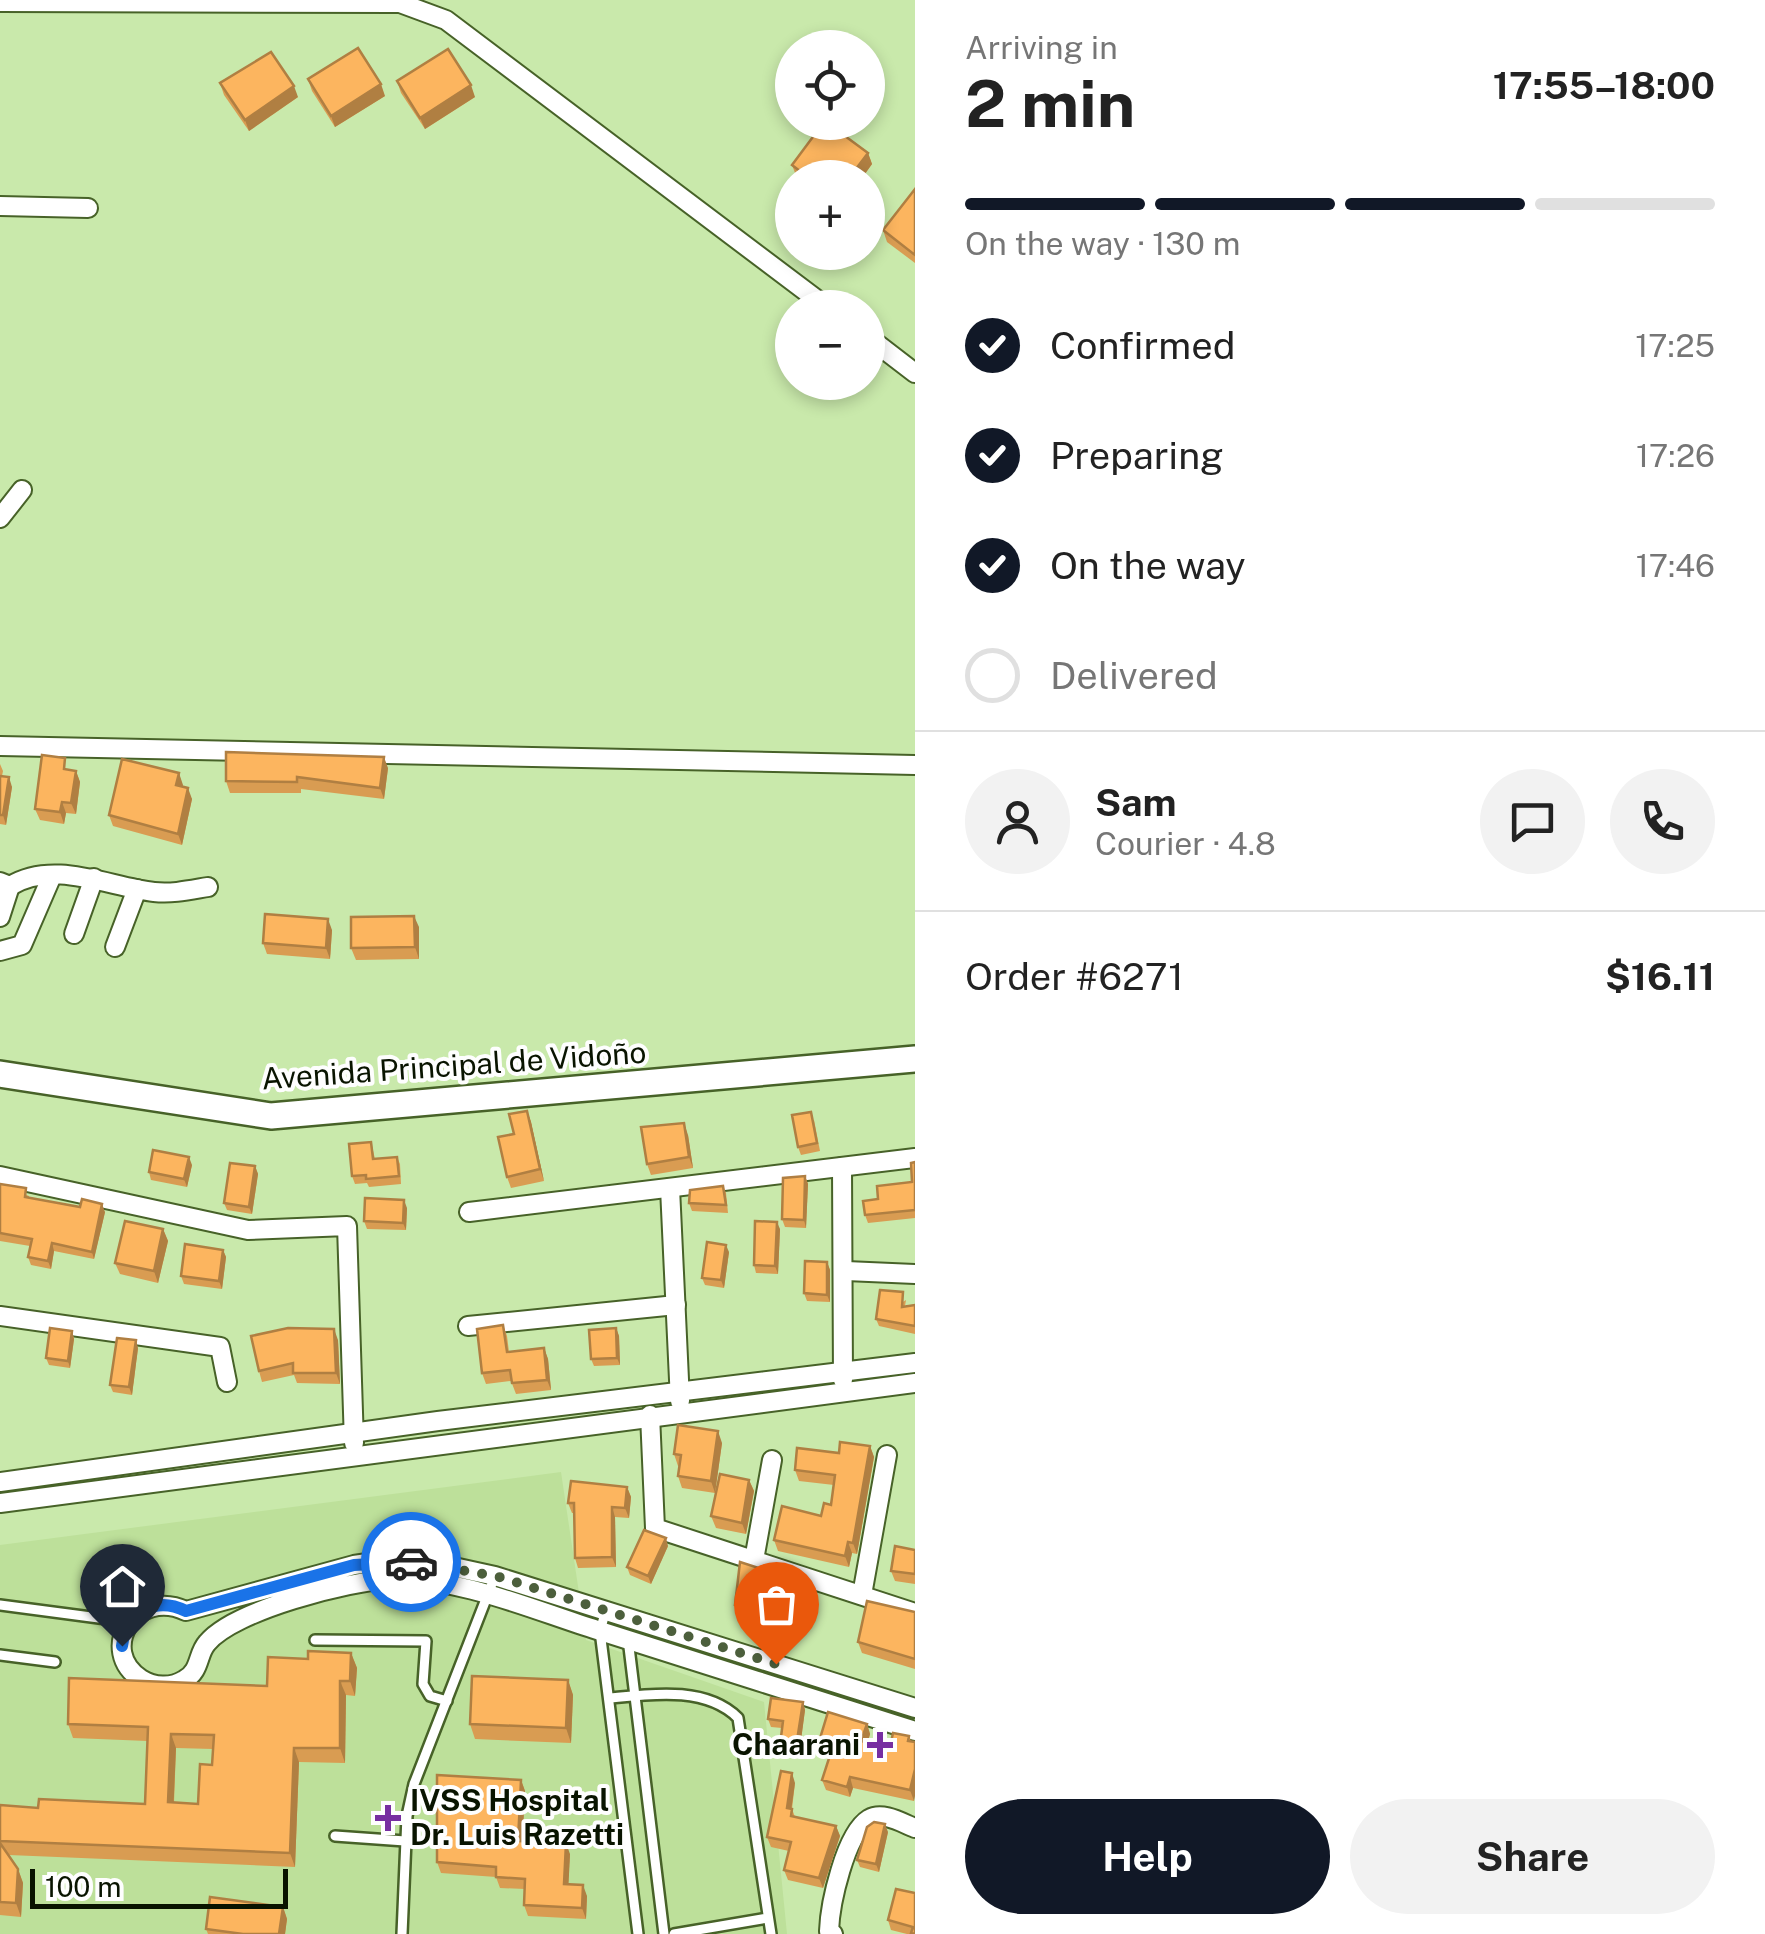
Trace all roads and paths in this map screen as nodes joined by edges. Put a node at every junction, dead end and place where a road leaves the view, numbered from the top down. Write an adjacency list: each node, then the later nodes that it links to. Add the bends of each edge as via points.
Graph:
1 (0, 2): 2 (street)
2 (76, 2): 5 (street, via 363,2 426,10)
3 (0, 206): 4 (street)
4 (88, 208)
5 (804, 290)
6 (885, 350): 7 (street)
7 (915, 373)
8 (22, 490): 9 (street)
9 (0, 518)
10 (0, 746): 11 (street)
11 (915, 765)
12 (51, 878): 13 (street); 14 (street); 20 (street, via 22,945)
13 (94, 878): 16 (street); 18 (street)
14 (5, 884): 17 (street)
15 (208, 887): 16 (street, via 176,893)
16 (138, 889): 19 (street)
17 (0, 917)
18 (74, 934)
19 (115, 947)
20 (0, 951)
21 (915, 1059): 22 (main road, Avenida Principal de Vidoño, via 271,1116)
22 (0, 1074)
23 (915, 1158): 24 (street)
24 (842, 1167): 26 (street); 28 (street)
25 (0, 1176): 41 (street, via 248,1230 347,1226)
26 (670, 1188): 27 (street); 30 (street)
27 (468, 1212)
28 (846, 1271): 29 (street); 34 (street)
29 (915, 1274)
30 (676, 1305): 32 (street); 37 (street)
31 (0, 1316): 35 (street, via 220,1347)
32 (468, 1326)
33 (915, 1363): 34 (street)
34 (844, 1369): 37 (street); 38 (street)
35 (226, 1382)
36 (915, 1383): 38 (street)
37 (680, 1390): 39 (street); 41 (street)
38 (842, 1390): 39 (street)
39 (682, 1411): 40 (street)
40 (650, 1415): 42 (street); 47 (street, via 655,1528)
41 (352, 1433): 42 (street); 45 (street)
42 (356, 1454): 46 (street)
43 (887, 1455): 49 (street)
44 (772, 1460): 47 (street)
45 (0, 1482)
46 (0, 1503)
47 (754, 1560): 49 (street)
48 (496, 1576): 50 (lane); 52 (street); 55 (street, via 381,1561 186,1611 161,1604)
49 (862, 1596): 53 (street)
50 (488, 1597): 55 (street, via 394,1579 314,1595 237,1622 204,1644 196,1671 172,1685 157,1686 132,1672 122,1646); 56 (street); 63 (lane)
51 (0, 1605): 55 (lane)
52 (606, 1610): 54 (street); 56 (lane)
53 (915, 1613)
54 (634, 1619): 58 (lane); 64 (street)
55 (129, 1622)
56 (600, 1632): 58 (street); 62 (lane)
57 (315, 1640): 63 (lane, via 426,1641 423,1684 430,1696)
58 (628, 1640): 61 (lane); 65 (street)
59 (0, 1655): 60 (lane)
60 (55, 1662)
61 (634, 1695): 62 (lane); 69 (lane, via 697,1698 738,1718); 73 (lane)
62 (610, 1698): 72 (lane)
63 (446, 1700): 68 (lane, via 414,1784)
64 (915, 1708)
65 (915, 1731)
66 (915, 1828): 76 (street, via 884,1816 860,1830 841,1867 829,1914)
67 (335, 1836): 68 (lane)
68 (405, 1841): 71 (lane)
69 (768, 1918): 70 (lane); 75 (lane)
70 (696, 1932): 74 (lane)
71 (402, 1934)
72 (638, 1934)
73 (664, 1934)
74 (674, 1934)
75 (771, 1934)
76 (833, 1934)

